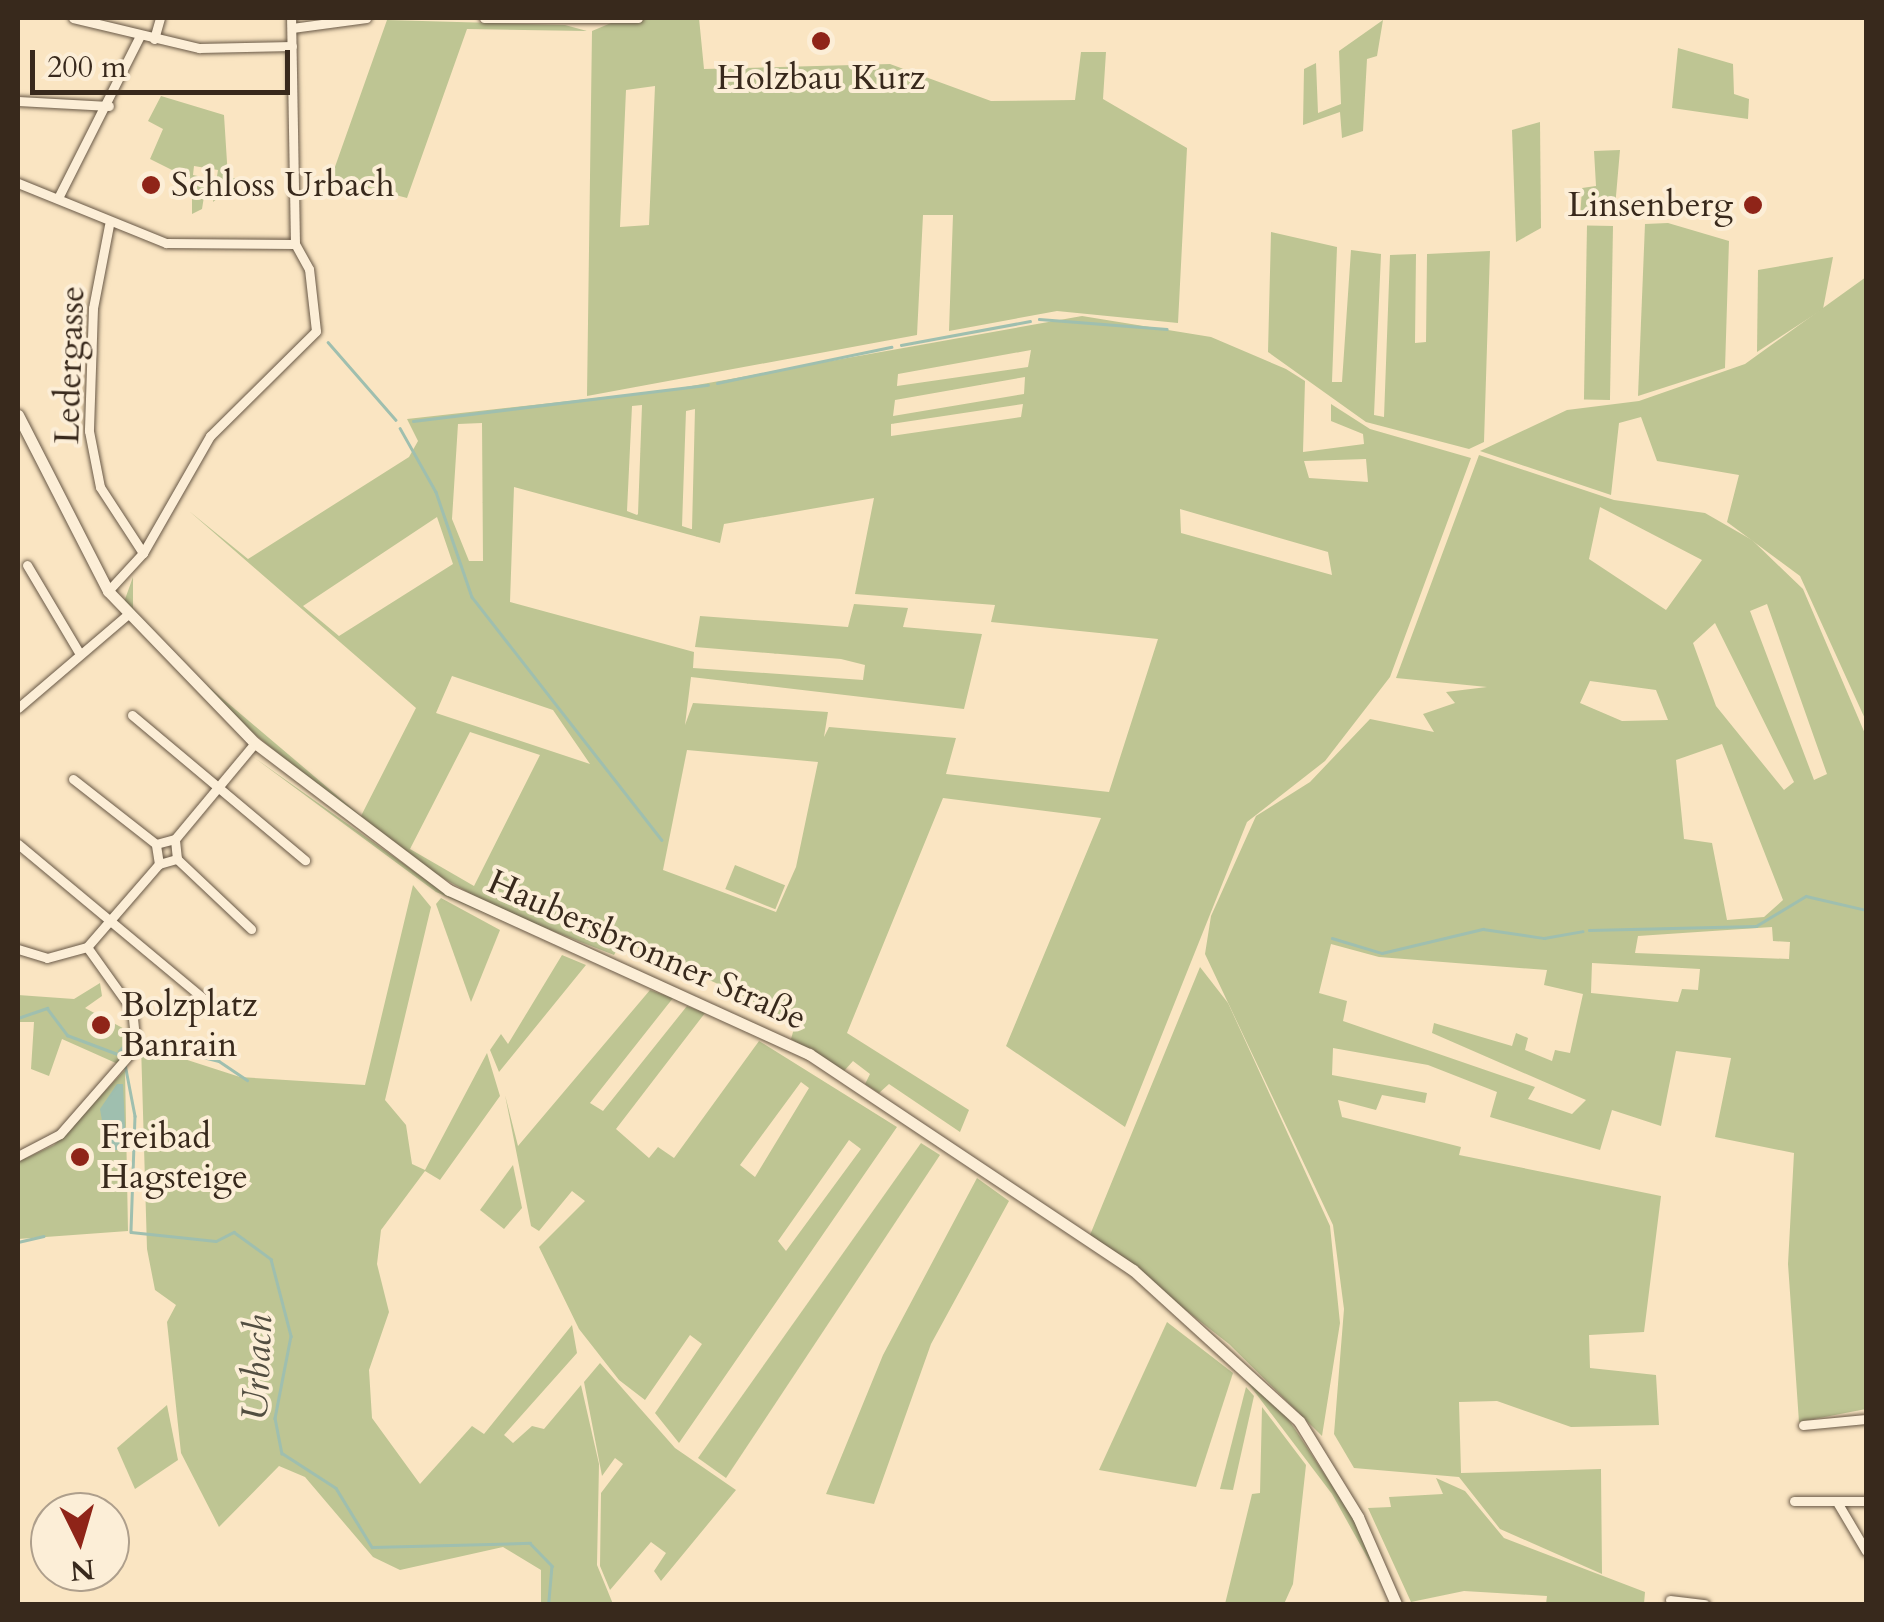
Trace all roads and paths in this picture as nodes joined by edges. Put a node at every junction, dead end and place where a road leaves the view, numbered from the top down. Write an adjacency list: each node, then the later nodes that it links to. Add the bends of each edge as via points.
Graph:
1 (73, 18): 7 (street)
2 (160, 18): 8 (street)
3 (366, 18): 6 (street)
4 (484, 18): 5 (street, via 590,24)
5 (638, 18)
6 (292, 23): 9 (street)
7 (140, 36): 8 (street); 11 (street)
8 (154, 38): 9 (street, via 240,52)
9 (292, 46): 15 (street)
10 (18, 101): 11 (street)
11 (109, 106): 13 (street)
12 (18, 183): 13 (street)
13 (58, 198): 14 (street)
14 (108, 226): 15 (street, via 166,242); 17 (street, Ledergasse, via 93,308 89,432 100,486)
15 (295, 244): 17 (street, via 309,270 312,342 253,384 210,436)
16 (18, 415): 19 (street, Haubersbronner Straße)
17 (142, 553): 19 (street)
18 (27, 565): 21 (street)
19 (108, 591): 20 (street, Haubersbronner Straße)
20 (128, 614): 21 (street); 24 (street, Haubersbronner Straße)
21 (78, 651): 22 (street)
22 (18, 708)
23 (132, 715): 26 (street)
24 (255, 743): 26 (street); 46 (street, Haubersbronner Straße, via 448,890 734,1012 1083,1234 1259,1377 1320,1448)
25 (73, 779): 29 (street)
26 (218, 784): 27 (street); 31 (street)
27 (175, 839): 29 (street); 30 (street)
28 (18, 844): 33 (street)
29 (156, 844): 32 (street)
30 (178, 860): 32 (street); 34 (street)
31 (304, 860)
32 (158, 864): 33 (street)
33 (111, 920): 35 (street); 37 (street)
34 (252, 928)
35 (87, 947): 36 (street, via 47,958); 38 (street, via 132,1010 138,1036 128,1058 60,1134)
36 (18, 949)
37 (210, 1003)
38 (18, 1156)
39 (1866, 1419): 40 (street)
40 (1803, 1424)
41 (1866, 1500): 43 (street)
42 (1794, 1501): 43 (street)
43 (1837, 1502): 44 (street)
44 (1866, 1552)
45 (1670, 1600): 47 (street)
46 (1396, 1604)
47 (1705, 1604)

